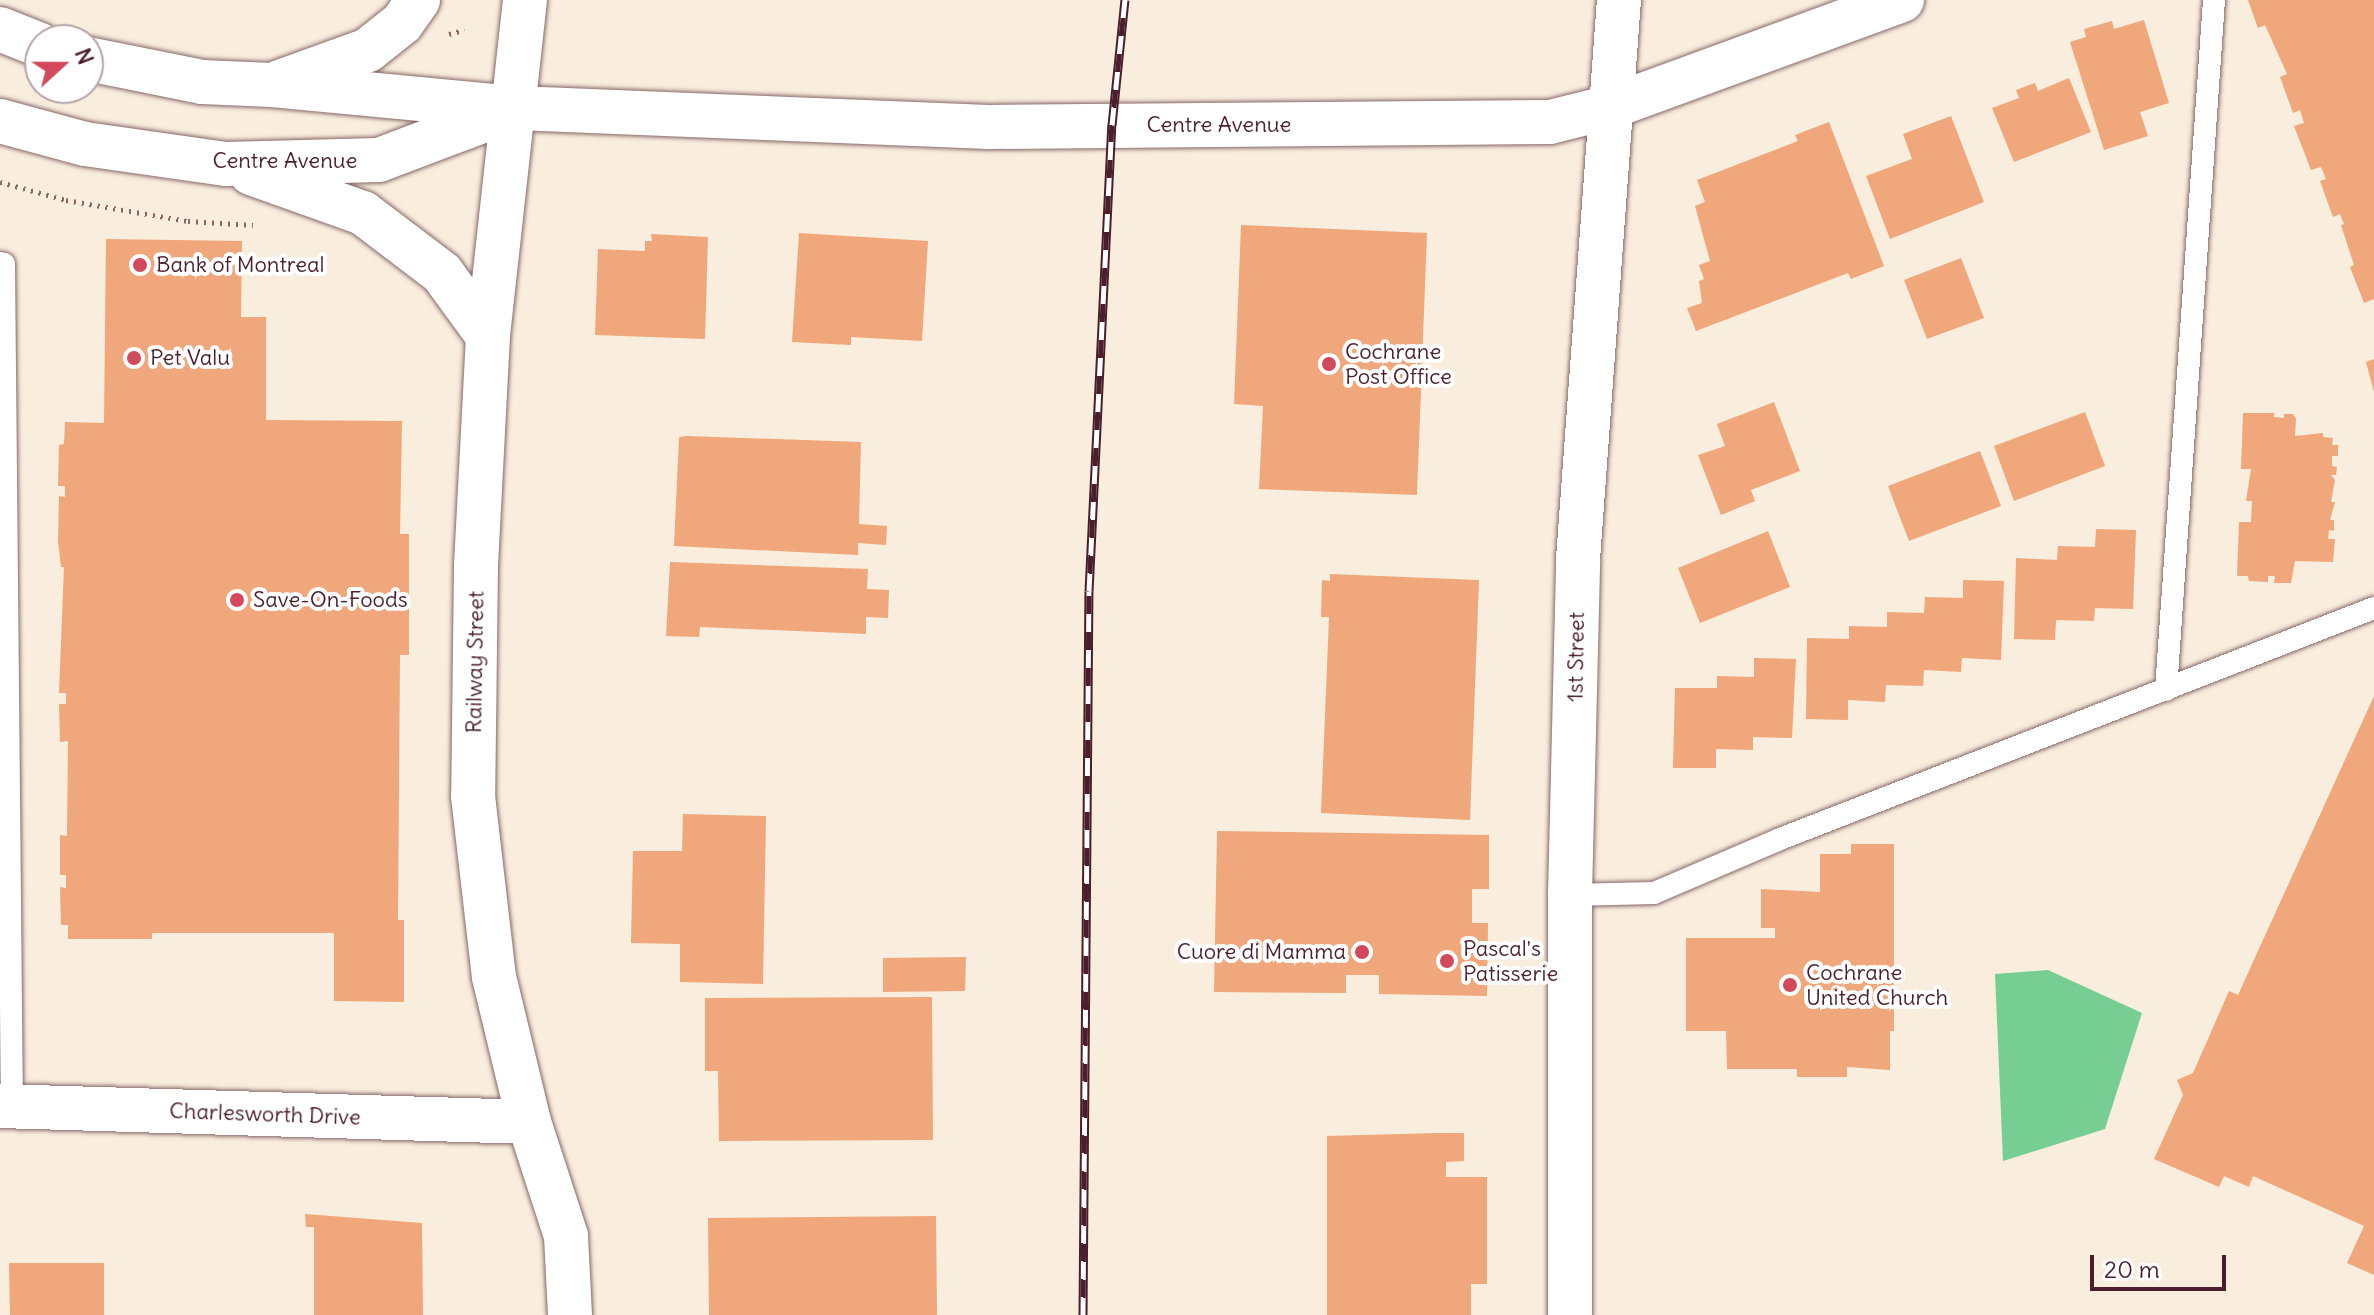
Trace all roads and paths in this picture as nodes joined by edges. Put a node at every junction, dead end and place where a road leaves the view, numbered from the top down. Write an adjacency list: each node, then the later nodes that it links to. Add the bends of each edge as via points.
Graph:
1 (418, 0): 9 (street, via 402,23 368,50)
2 (525, 0): 11 (street, Railway Street)
3 (1619, 0): 10 (street, 1st Street)
4 (1902, 0): 10 (street, Centre Avenue)
5 (2214, 0): 19 (lane)
6 (0, 29): 7 (street)
7 (24, 39)
8 (104, 62): 9 (street, Centre Avenue, via 202,82)
9 (272, 85): 11 (street, Centre Avenue)
10 (1610, 107): 11 (street, Centre Avenue, via 1550,122 989,127); 20 (street, 1st Street, via 1578,559)
11 (516, 108): 13 (street, Centre Avenue, via 379,160); 17 (street, Railway Street)
12 (0, 121): 13 (street, Centre Avenue, via 85,144)
13 (226, 164): 17 (street, via 363,213 442,273)
14 (0, 182): 15 (path, via 66,200 188,221)
15 (266, 226)
16 (0, 263): 21 (lane)
17 (488, 336): 22 (street, Railway Street, via 476,565 473,796 494,977)
18 (2374, 608): 19 (lane)
19 (2166, 690): 20 (lane, via 1654,893)
20 (1570, 895): 24 (street, 1st Street)
21 (6, 1107): 22 (street, Charlesworth Drive)
22 (529, 1122): 23 (street, Railway Street, via 566,1236)
23 (570, 1315)
24 (1570, 1315)

